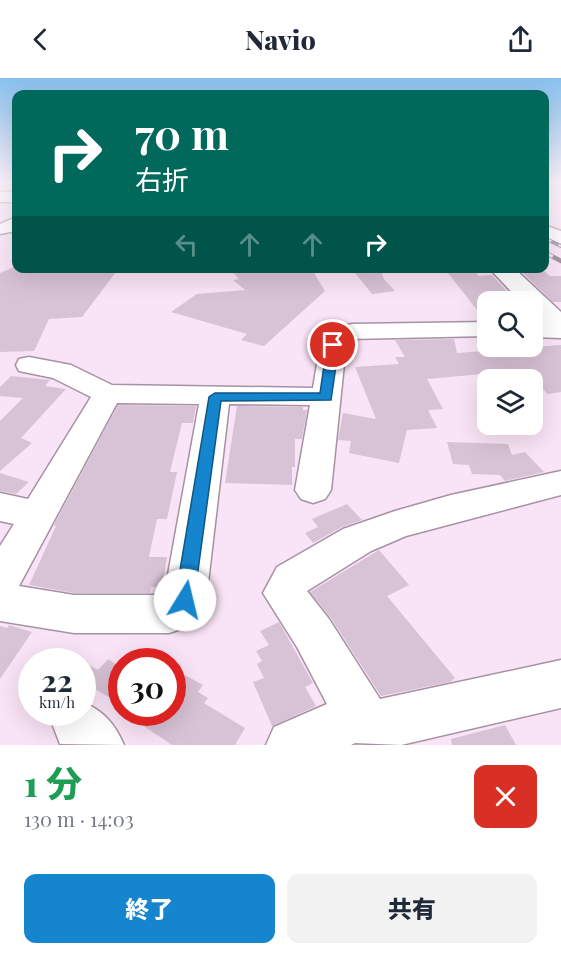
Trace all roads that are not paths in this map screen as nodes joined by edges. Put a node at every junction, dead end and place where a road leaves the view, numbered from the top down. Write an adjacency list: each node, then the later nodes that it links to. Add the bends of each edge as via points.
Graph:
1 (505, 273): 3 (main road)
2 (477, 329): 8 (street, via 340,334 333,345)
3 (561, 329): 4 (street)
4 (543, 330)
5 (28, 365): 6 (street, via 61,371)
6 (107, 394): 7 (street); 12 (street)
7 (215, 397): 8 (street); 14 (street, via 185,600 169,614 74,614)
8 (326, 397): 10 (street)
9 (561, 483): 16 (street, via 395,525 357,540 292,579 284,593 313,633)
10 (313, 490)
11 (0, 507): 12 (street)
12 (38, 515): 13 (street)
13 (0, 582)
14 (0, 602)
15 (561, 684): 16 (street, via 374,726)
16 (360, 715): 17 (street)
17 (292, 745)

